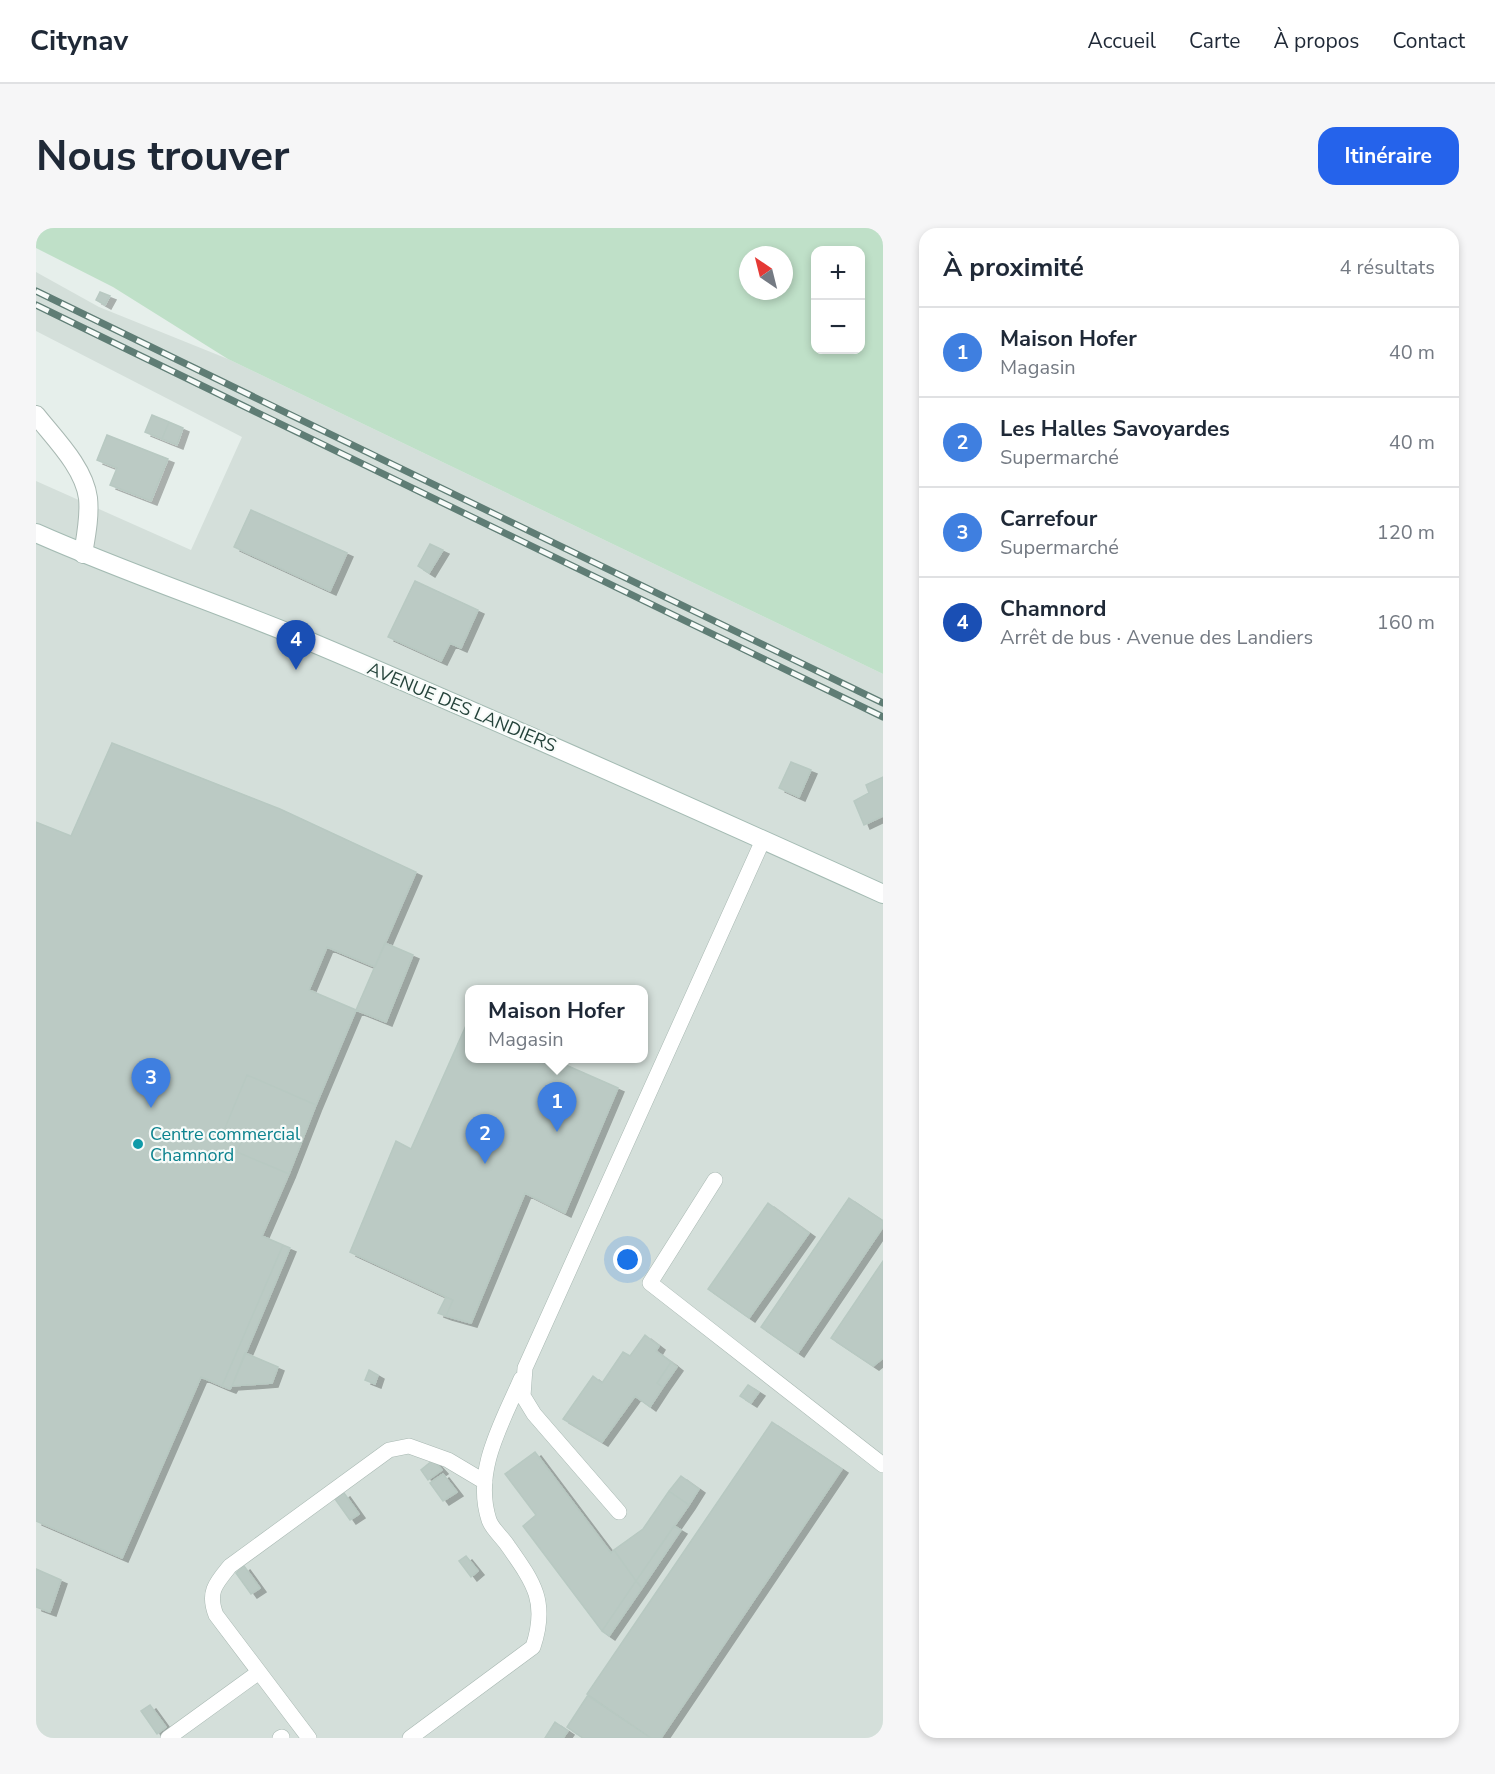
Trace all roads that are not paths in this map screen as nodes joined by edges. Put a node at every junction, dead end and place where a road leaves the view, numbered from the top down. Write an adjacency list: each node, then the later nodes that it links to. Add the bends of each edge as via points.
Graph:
1 (36, 415): 3 (main road, via 70,457 86,489 88,511)
2 (36, 533): 3 (main road, AVENUE DES LANDIERS)
3 (83, 554): 4 (main road, AVENUE DES LANDIERS, via 234,610 425,690)
4 (763, 840): 5 (main road, AVENUE DES LANDIERS); 7 (lane)
5 (883, 894)
6 (715, 1180): 8 (lane, via 650,1283)
7 (525, 1368): 9 (lane, via 487,1460); 10 (lane, via 523,1396 534,1414)
8 (883, 1465)
9 (485, 1482): 11 (lane, via 448,1460 409,1446 389,1450 230,1566 213,1586 211,1601 216,1615); 14 (lane, via 489,1521 527,1574 540,1602 538,1631 533,1647)
10 (619, 1512)
11 (259, 1671): 12 (lane); 13 (lane)
12 (168, 1738)
13 (309, 1738)
14 (410, 1738)

